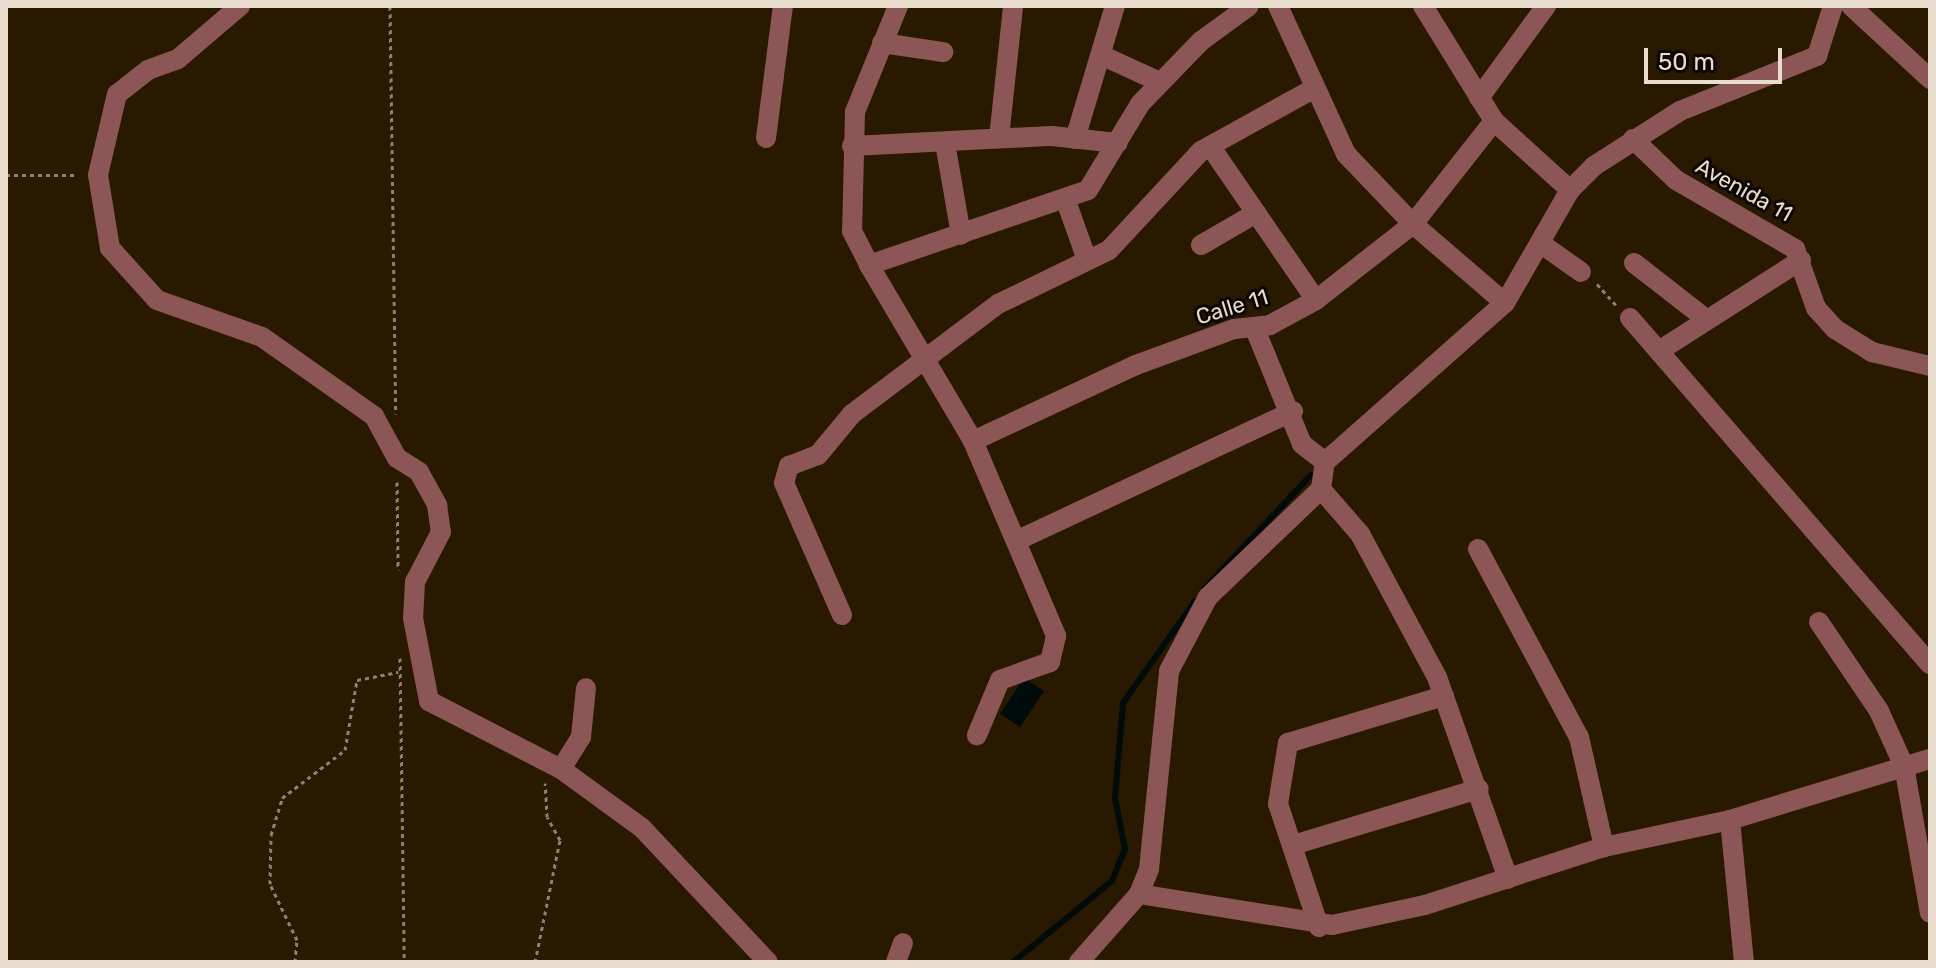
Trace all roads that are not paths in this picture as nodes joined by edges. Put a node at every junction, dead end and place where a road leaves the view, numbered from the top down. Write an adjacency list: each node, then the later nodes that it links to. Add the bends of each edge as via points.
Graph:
1 (240, 6): 61 (street, via 178,59 148,70 117,94 98,175 101,227 136,282 189,317 227,321 262,337 349,392 374,416 397,458 419,472 437,505 441,532 415,582 409,670 429,701)
2 (783, 6): 20 (street)
3 (898, 6): 12 (street)
4 (1013, 6): 21 (street)
5 (1115, 6): 14 (street)
6 (1249, 6): 16 (street)
7 (1278, 6): 17 (street)
8 (1423, 6): 18 (street)
9 (1546, 6): 18 (street)
10 (1833, 6): 23 (street, via 1817,56 1680,111)
11 (1851, 6): 15 (street)
12 (882, 43): 13 (street); 26 (street, via 862,82)
13 (943, 52)
14 (1101, 55): 16 (street); 22 (street)
15 (1930, 79)
16 (1160, 82): 25 (street)
17 (1311, 90): 27 (street); 31 (street, via 1346,154)
18 (1479, 98): 19 (street)
19 (1494, 121): 28 (street); 31 (street, Calle 11)
20 (766, 138)
21 (999, 138): 22 (street); 24 (street)
22 (1075, 139): 25 (street)
23 (1633, 139): 28 (street); 36 (street, Avenida 11, via 1676,180 1784,239)
24 (945, 143): 26 (street); 32 (street)
25 (1118, 143): 29 (street, via 1102,175)
26 (852, 146): 38 (street, via 852,231)
27 (1210, 146): 30 (street); 35 (street, via 1109,250)
28 (1570, 190): 33 (street)
29 (1066, 201): 32 (street); 35 (street)
30 (1256, 213): 34 (street); 40 (street)
31 (1413, 224): 40 (street, Calle 11); 41 (street)
32 (961, 235): 38 (street)
33 (1540, 243): 39 (street); 41 (street)
34 (1201, 245)
35 (1087, 260): 46 (street, via 998,304)
36 (1801, 260): 43 (street); 47 (street, Avenida 11, via 1816,308 1835,329 1872,352)
37 (1634, 263): 43 (street)
38 (869, 265): 46 (street)
39 (1581, 272)
40 (1316, 300): 44 (street, Calle 11)
41 (1505, 303): 50 (street)
42 (1630, 318): 45 (street)
43 (1706, 319): 45 (street)
44 (1255, 329): 48 (street); 49 (street, Calle 11, via 1234,329 1136,365)
45 (1662, 349): 56 (street)
46 (929, 357): 49 (street); 54 (street, via 846,420 818,455 784,473)
47 (1930, 366)
48 (1293, 411): 50 (street, via 1302,444); 52 (street)
49 (973, 441): 52 (street)
50 (1325, 462): 51 (street)
51 (1321, 489): 58 (street, via 1360,534); 68 (street, via 1208,597 1169,671 1154,830)
52 (1016, 541): 59 (street, via 1054,627 1055,656 1000,680)
53 (1478, 549): 66 (street, via 1579,737)
54 (842, 615)
55 (1819, 622): 62 (street, via 1879,711)
56 (1930, 664)
57 (586, 688): 61 (street, via 581,737)
58 (1444, 696): 63 (street); 65 (street, via 1288,743 1278,804)
59 (977, 735)
60 (1930, 759): 62 (street)
61 (553, 766): 71 (street, via 642,828)
62 (1904, 766): 64 (street); 69 (street)
63 (1479, 789): 65 (street); 67 (street)
64 (1730, 820): 66 (street); 73 (street)
65 (1293, 845): 70 (street)
66 (1604, 847): 67 (street)
67 (1508, 879): 70 (street)
68 (1139, 894): 70 (street); 72 (street)
69 (1930, 913)
70 (1319, 927)
71 (768, 962)
72 (1079, 962)
73 (1744, 962)

